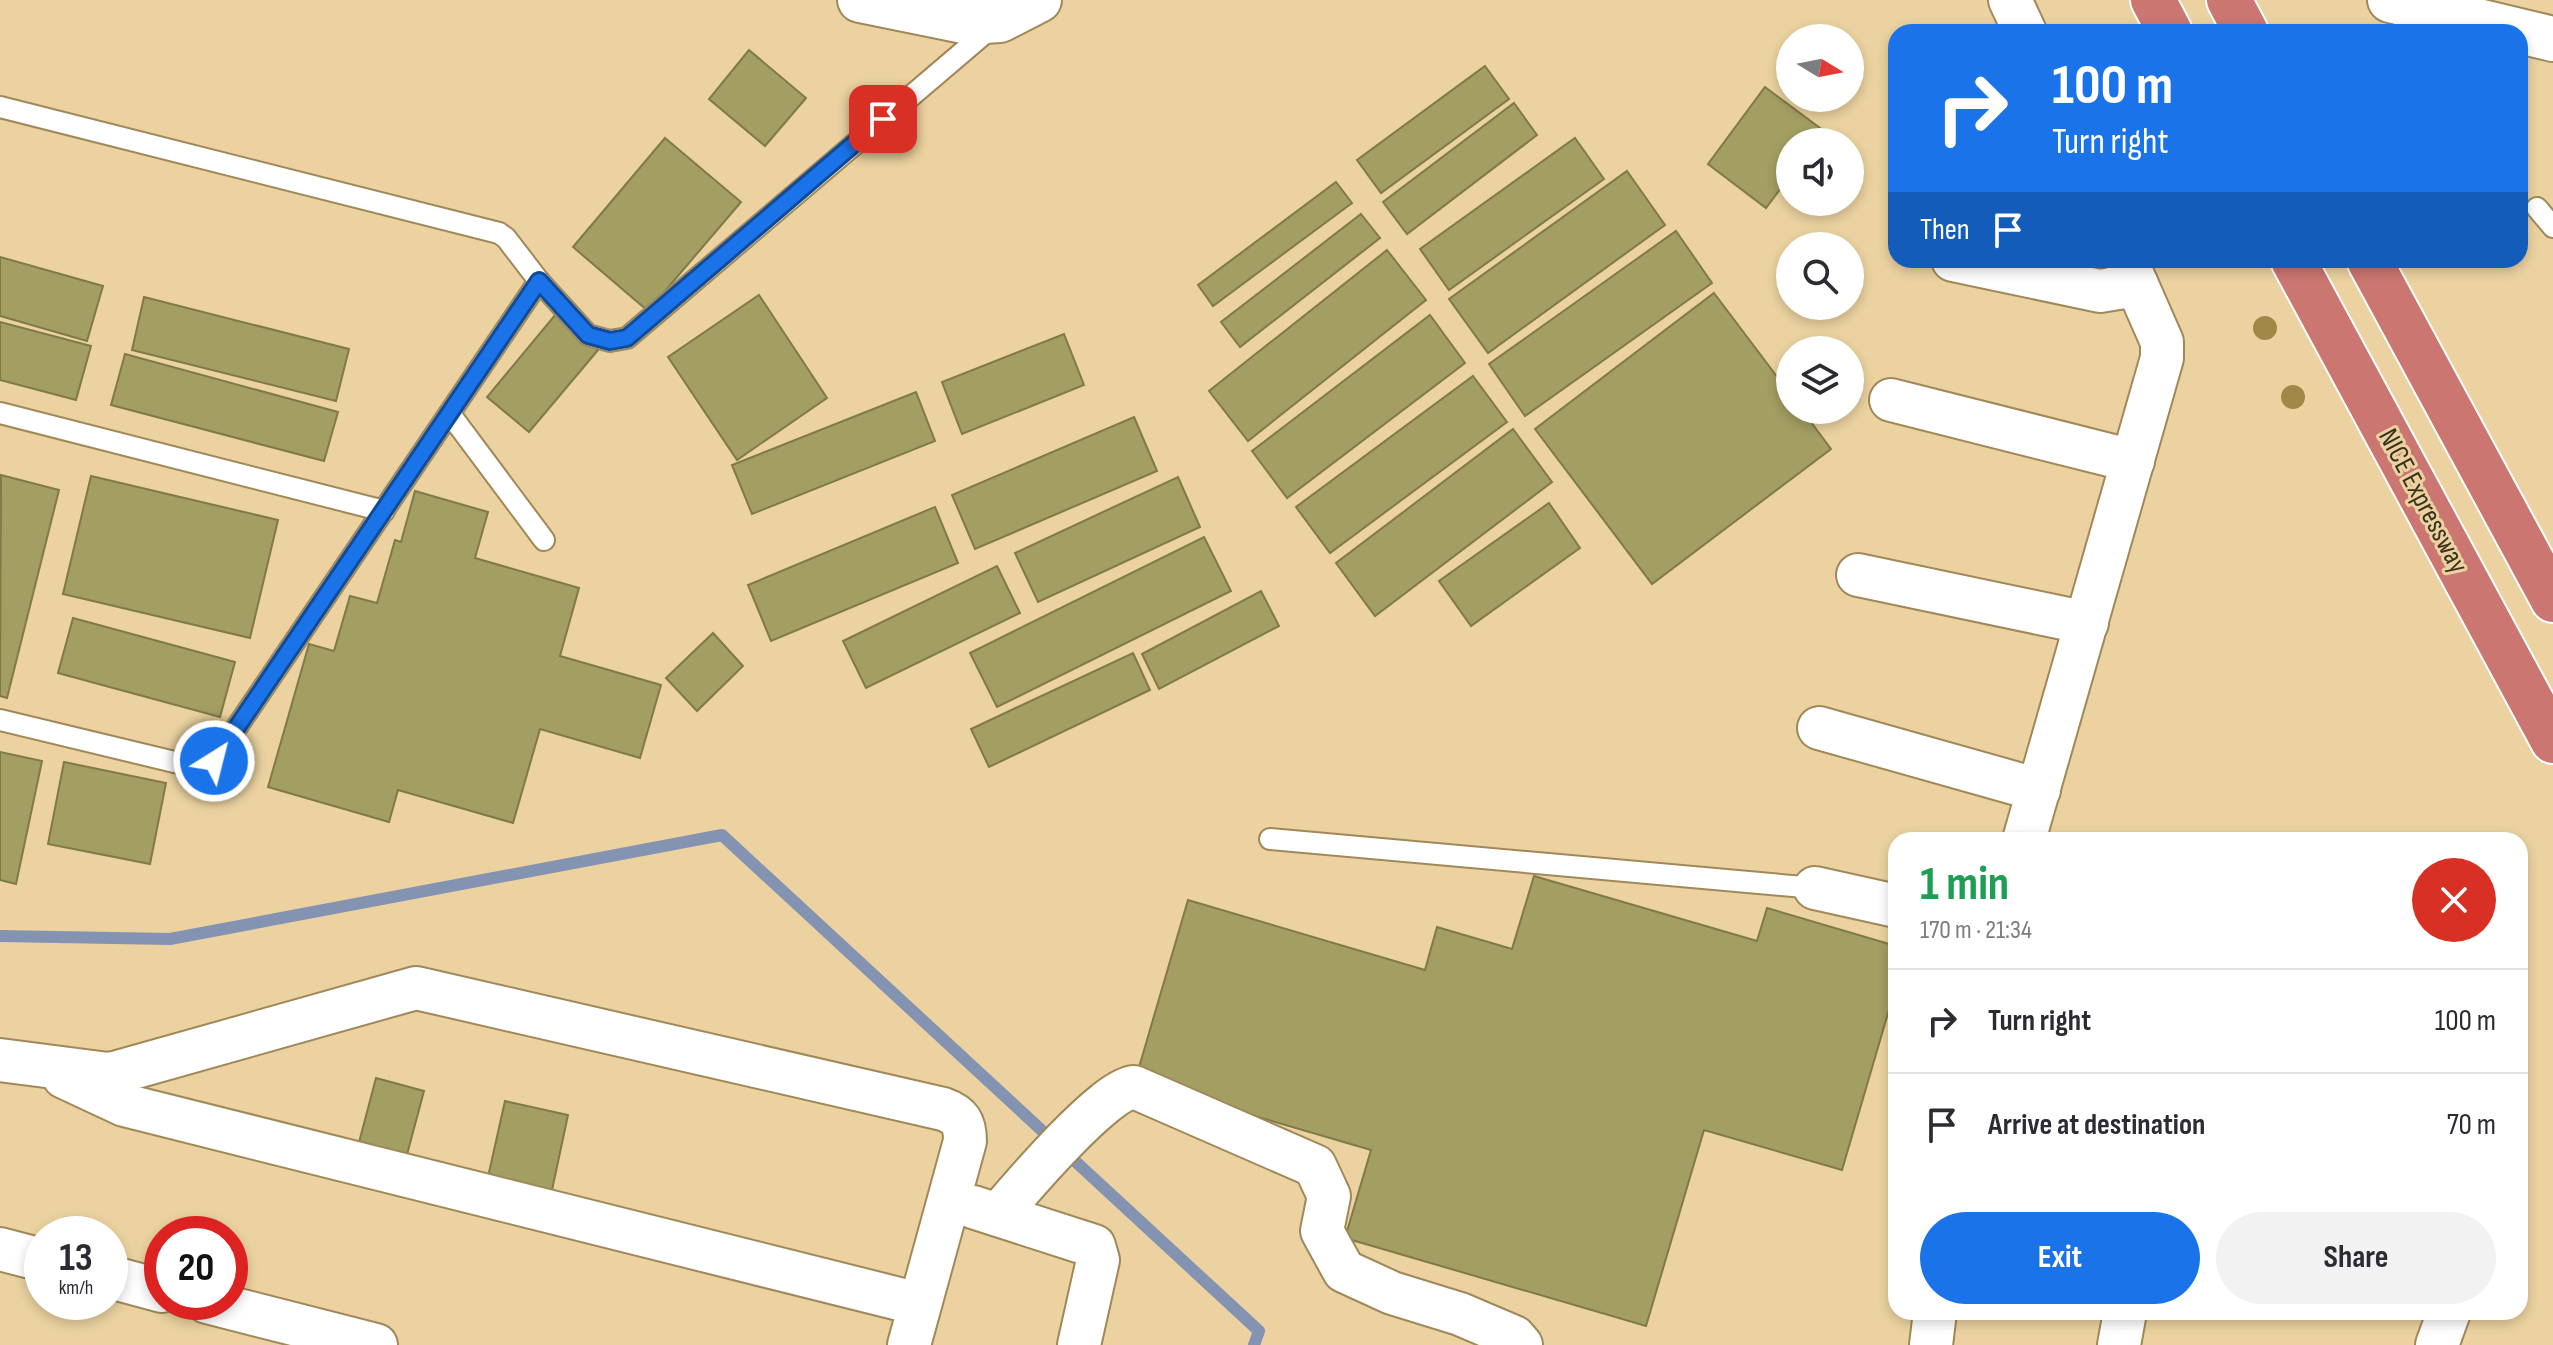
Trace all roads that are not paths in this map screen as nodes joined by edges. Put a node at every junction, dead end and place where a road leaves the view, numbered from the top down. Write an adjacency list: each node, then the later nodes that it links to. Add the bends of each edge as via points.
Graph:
1 (860, 0): 7 (street, via 968,22)
2 (1039, 0): 7 (street)
3 (2010, 0): 8 (street)
4 (2153, 0): 9 (highway)
5 (2229, 0): 10 (highway)
6 (2390, 0): 11 (street)
7 (1000, 20): 21 (lane, via 627,338 610,341 588,335)
8 (2021, 24)
9 (2166, 24)
10 (2242, 24)
11 (2490, 24)
12 (2528, 33): 13 (street)
13 (2553, 39)
14 (0, 107): 21 (lane, via 499,233)
15 (2537, 208): 16 (lane)
16 (2553, 227)
17 (1991, 268): 20 (street, via 2100,291)
18 (2297, 268): 33 (highway, NICE Expressway)
19 (2373, 268): 29 (highway)
20 (2132, 272): 25 (street, via 2162,342)
21 (539, 281): 24 (lane)
22 (1891, 400): 25 (street)
23 (0, 413): 26 (lane)
24 (450, 414): 26 (lane); 27 (lane)
25 (2133, 461): 30 (street)
26 (384, 511): 31 (lane, via 218,757 208,764 191,766)
27 (544, 540)
28 (1858, 575): 30 (street)
29 (2553, 600)
30 (2087, 623): 34 (street)
31 (0, 720)
32 (1819, 728): 34 (street)
33 (2553, 741)
34 (2039, 790): 35 (street)
35 (2026, 832)
36 (1270, 839): 37 (lane)
37 (1815, 888): 38 (street)
38 (1888, 904)
39 (0, 1060): 40 (street)
40 (42, 1066): 41 (street, via 118,1072 407,989 426,989 954,1113 965,1128 965,1141); 45 (street, via 124,1105)
41 (949, 1199): 42 (street); 45 (street)
42 (998, 1215): 52 (street, via 1096,1249); 53 (street, via 1078,1127 1117,1094 1134,1087 1315,1166 1329,1196 1322,1231 1344,1271 1474,1320)
43 (0, 1249): 44 (street)
44 (24, 1255)
45 (919, 1304): 51 (street)
46 (248, 1312): 50 (street)
47 (1934, 1320): 54 (street)
48 (2124, 1320): 55 (street)
49 (2446, 1320): 56 (street)
50 (376, 1345)
51 (909, 1345)
52 (1079, 1345)
53 (1521, 1345)
54 (1931, 1345)
55 (2119, 1345)
56 (2437, 1345)

